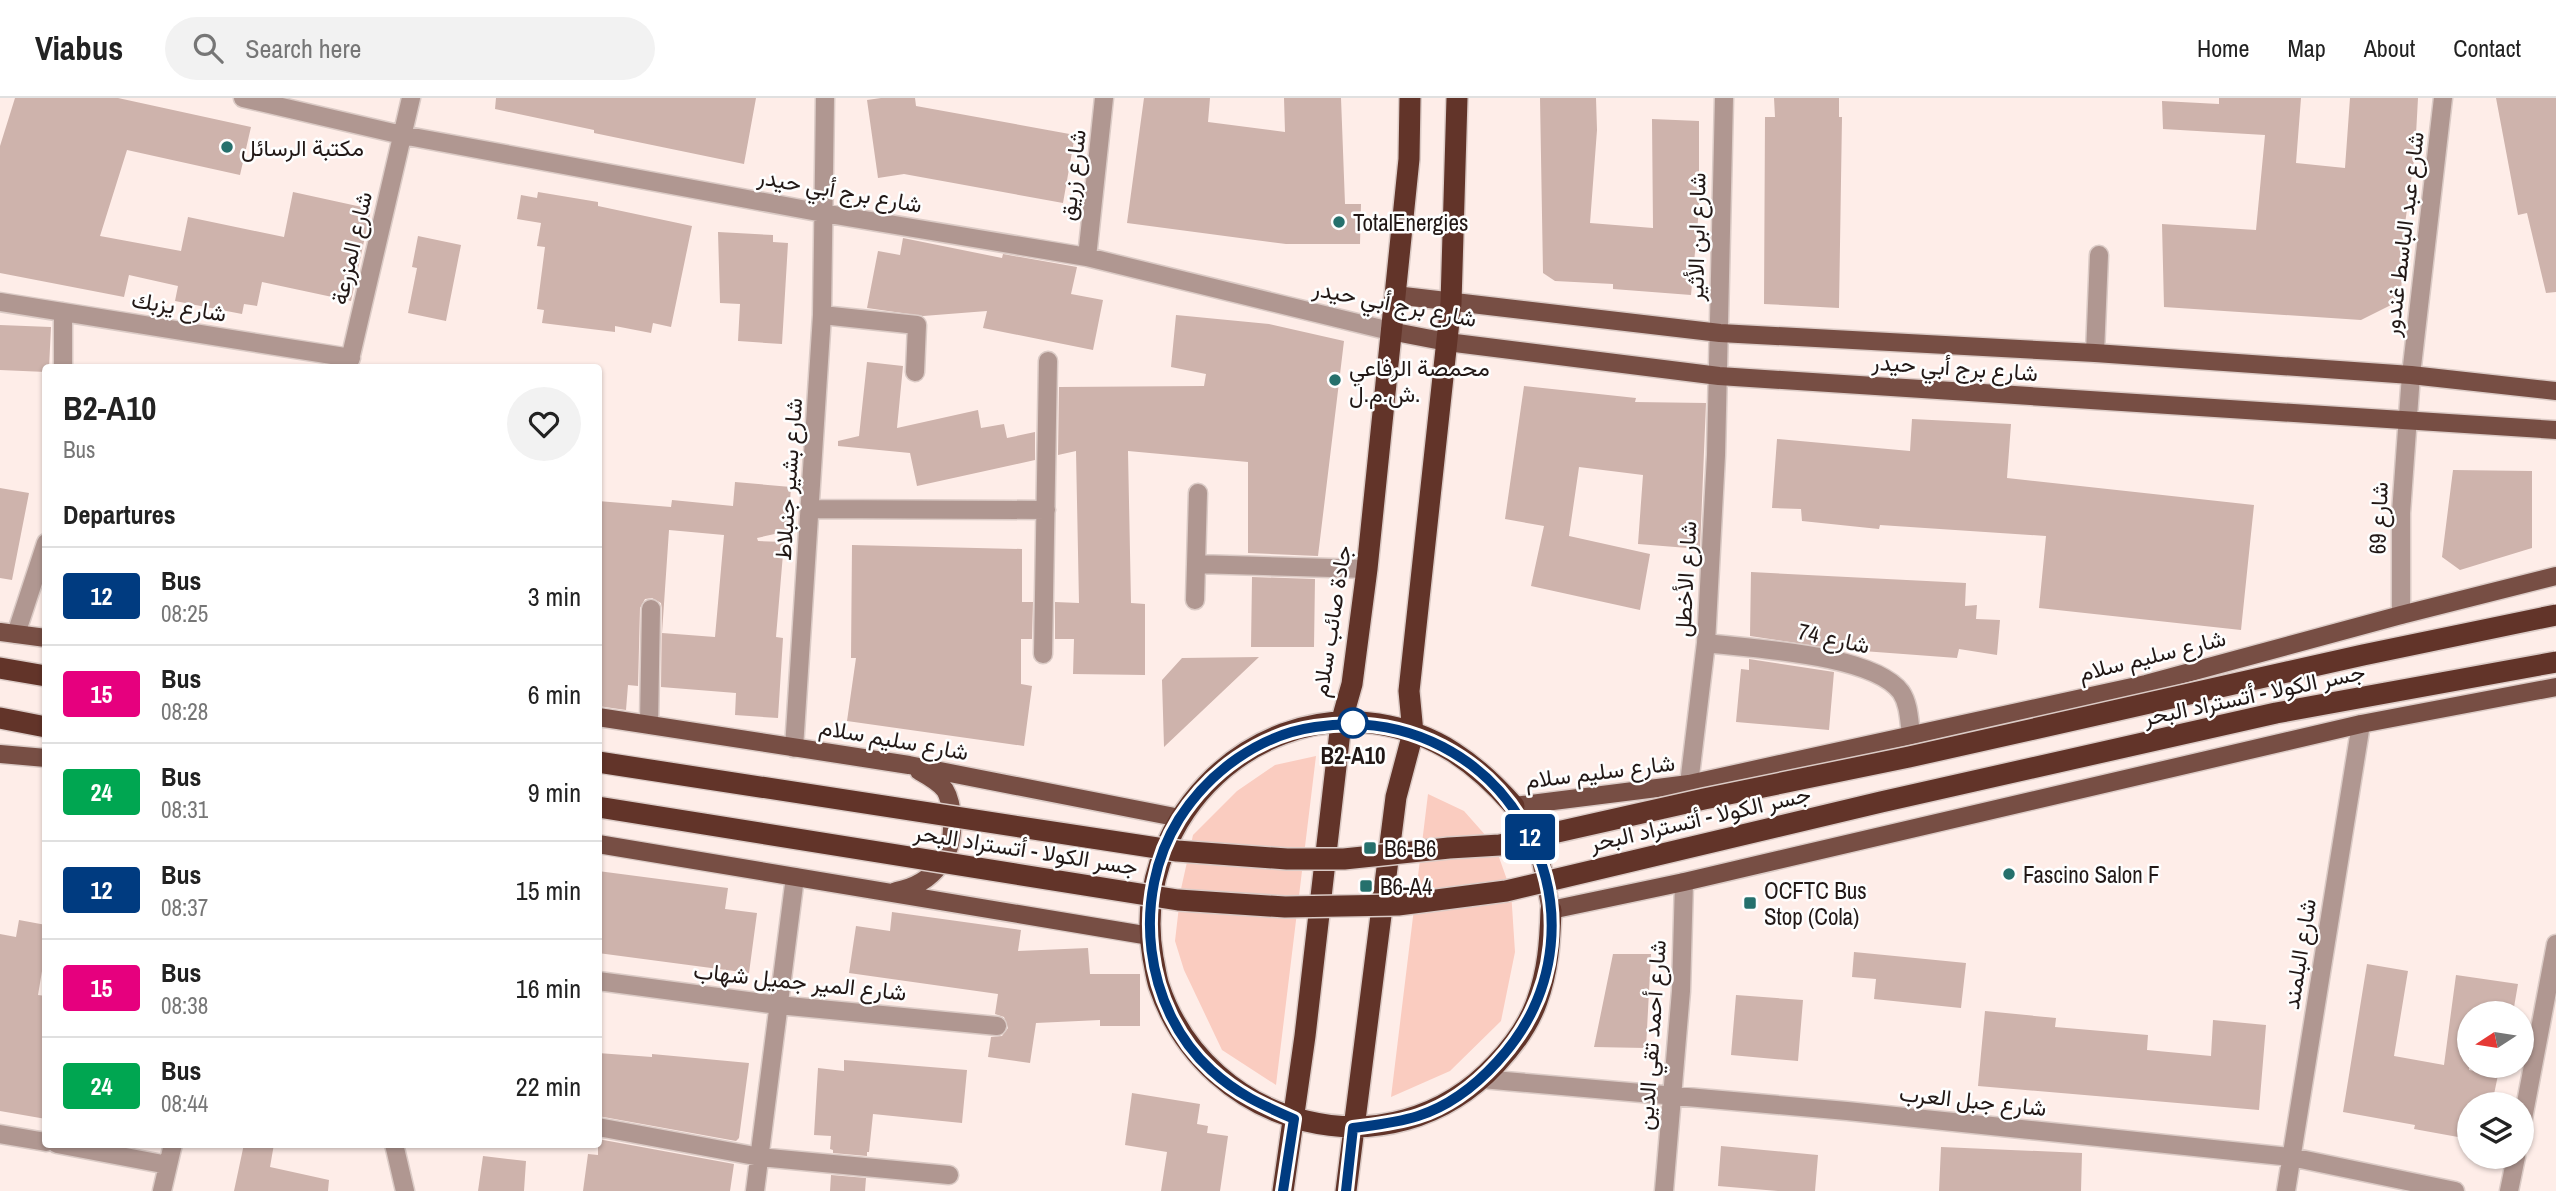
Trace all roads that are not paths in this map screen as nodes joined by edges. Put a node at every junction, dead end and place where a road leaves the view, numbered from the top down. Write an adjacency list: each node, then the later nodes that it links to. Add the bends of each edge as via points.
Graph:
1 (243, 98): 9 (street, شارع برج أبي حيدر)
2 (411, 98): 9 (street, شارع المزرعة)
3 (825, 98): 10 (street, شارع بشير جنبلاط)
4 (1104, 98): 12 (street, شارع زريق)
5 (1410, 98): 13 (highway, جادة صائب سلام, via 1409,159)
6 (1457, 98): 15 (highway)
7 (1724, 98): 19 (street, شارع ابن الأثير)
8 (2443, 98): 26 (street, شارع عبد الباسط غندور)
9 (402, 135): 10 (street, شارع برج أبي حيدر); 23 (street, شارع المزرعة)
10 (823, 213): 12 (street, شارع برج أبي حيدر); 17 (street, شارع بشير جنبلاط)
11 (2099, 255): 21 (street)
12 (1087, 257): 18 (street, شارع برج أبي حيدر)
13 (1395, 295): 15 (main road, شارع برج أبي حيدر); 18 (highway, جادة صائب سلام)
14 (0, 302): 16 (street, شارع يزبك)
15 (1451, 303): 19 (main road, شارع برج أبي حيدر); 20 (highway)
16 (62, 312): 23 (street, شارع يزبك); 24 (street)
17 (822, 315): 25 (street, via 916,324); 32 (street, شارع بشير جنبلاط)
18 (1390, 331): 20 (main road, شارع برج أبي حيدر); 36 (highway, جادة صائب سلام)
19 (1720, 333): 21 (main road, شارع برج أبي حيدر); 27 (street, شارع ابن الأثير)
20 (1447, 342): 27 (main road, شارع برج أبي حيدر); 56 (highway, via 1409,691)
21 (2095, 353): 26 (main road, شارع برج أبي حيدر)
22 (1048, 361): 33 (street)
23 (349, 363)
24 (63, 364)
25 (915, 372)
26 (2411, 375): 28 (main road, شارع برج أبي حيدر); 29 (street, شارع عبد الباسط غندور)
27 (1719, 376): 29 (main road, شارع برج أبي حيدر); 44 (street, شارع الأخطل)
28 (2556, 391)
29 (2408, 422): 30 (main road, شارع برج أبي حيدر); 40 (street, شارع 69)
30 (2556, 430)
31 (1198, 493): 35 (street)
32 (811, 509): 33 (street); 58 (street, شارع بشير جنبلاط)
33 (1046, 510): 45 (street)
34 (42, 552): 42 (street)
35 (1196, 564): 36 (street); 38 (street)
36 (1367, 569): 52 (highway, جادة صائب سلام, via 1352,684)
37 (2556, 576): 40 (main road, شارع سليم سلام)
38 (1195, 600)
39 (650, 609): 53 (street)
40 (2401, 615): 57 (main road, شارع سليم سلام, via 2146,684)
41 (2556, 615): 61 (highway, جسر الكولا - أتستراد البحر, bridge, via 1500,845 1344,859 1177,851)
42 (8, 633): 43 (main road)
43 (42, 637)
44 (1706, 643): 57 (street, شارع 74, via 1844,663 1877,673 1902,694); 63 (street, شارع الأخطل)
45 (1043, 654)
46 (2556, 662): 65 (highway, جسر الكولا - أتستراد البحر, bridge, via 2263,716 1506,891 1398,905 1285,907 1178,900)
47 (0, 668): 48 (highway)
48 (42, 675)
49 (2556, 687): 54 (main road)
50 (602, 718): 53 (main road, شارع سليم سلام)
51 (0, 719): 55 (highway)
52 (1340, 723): 56 (highway, via 1377,724); 66 (highway, via 1265,741 1232,761 1203,787); 80 (highway, جادة صائب سلام)
53 (649, 724): 58 (main road, شارع سليم سلام)
54 (2361, 724): 69 (main road); 89 (street, شارع البلمند)
55 (42, 726)
56 (1413, 733): 64 (highway, via 1469,761); 82 (highway, via 1395,797)
57 (1911, 734): 63 (main road, شارع سليم سلام)
58 (794, 748): 62 (main road, شارع سليم سلام)
59 (0, 754): 60 (main road)
60 (42, 758)
61 (602, 763)
62 (909, 765): 66 (main road, شارع سليم سلام); 70 (main road, via 945,791 951,806 952,838 932,875 908,889)
63 (1689, 784): 64 (main road, شارع سليم سلام)
64 (1514, 806): 71 (main road, شارع سليم سلام, via 1540,856)
65 (602, 808)
66 (1180, 818): 72 (highway, via 1155,875)
67 (602, 845): 68 (main road)
68 (795, 877): 70 (main road); 75 (street)
69 (1684, 882): 71 (main road); 79 (street, شارع أحمد تقي الدين)
70 (889, 892): 72 (main road)
71 (1551, 910): 77 (highway, via 1550,957 1537,1003 1513,1045)
72 (1150, 936): 80 (highway, via 1158,985 1179,1030 1209,1069 1248,1100)
73 (2556, 944): 78 (street)
74 (602, 982): 75 (street, شارع المير جميل شهاب)
75 (778, 1005): 76 (street, شارع المير جميل شهاب); 88 (street)
76 (997, 1026)
77 (1482, 1079): 79 (street, شارع جبل العرب); 82 (highway, via 1421,1115)
78 (2528, 1092)
79 (1672, 1095): 89 (street, شارع جبل العرب); 98 (street, شارع أحمد تقي الدين)
80 (1294, 1119): 82 (highway); 96 (highway, جادة صائب سلام)
81 (602, 1127): 88 (street)
82 (1353, 1128): 97 (highway)
83 (0, 1134): 84 (street)
84 (42, 1141)
85 (78, 1148): 90 (street)
86 (172, 1148): 90 (street)
87 (395, 1148): 94 (street)
88 (760, 1157): 92 (street); 95 (street)
89 (2291, 1157): 99 (street, شارع البلمند); 100 (street, شارع جبل العرب)
90 (168, 1165): 93 (street)
91 (2513, 1169): 101 (street)
92 (949, 1175)
93 (162, 1191)
94 (405, 1191)
95 (755, 1191)
96 (1283, 1191)
97 (1346, 1191)
98 (1664, 1191)
99 (2286, 1191)
100 (2455, 1191)
101 (2509, 1191)

